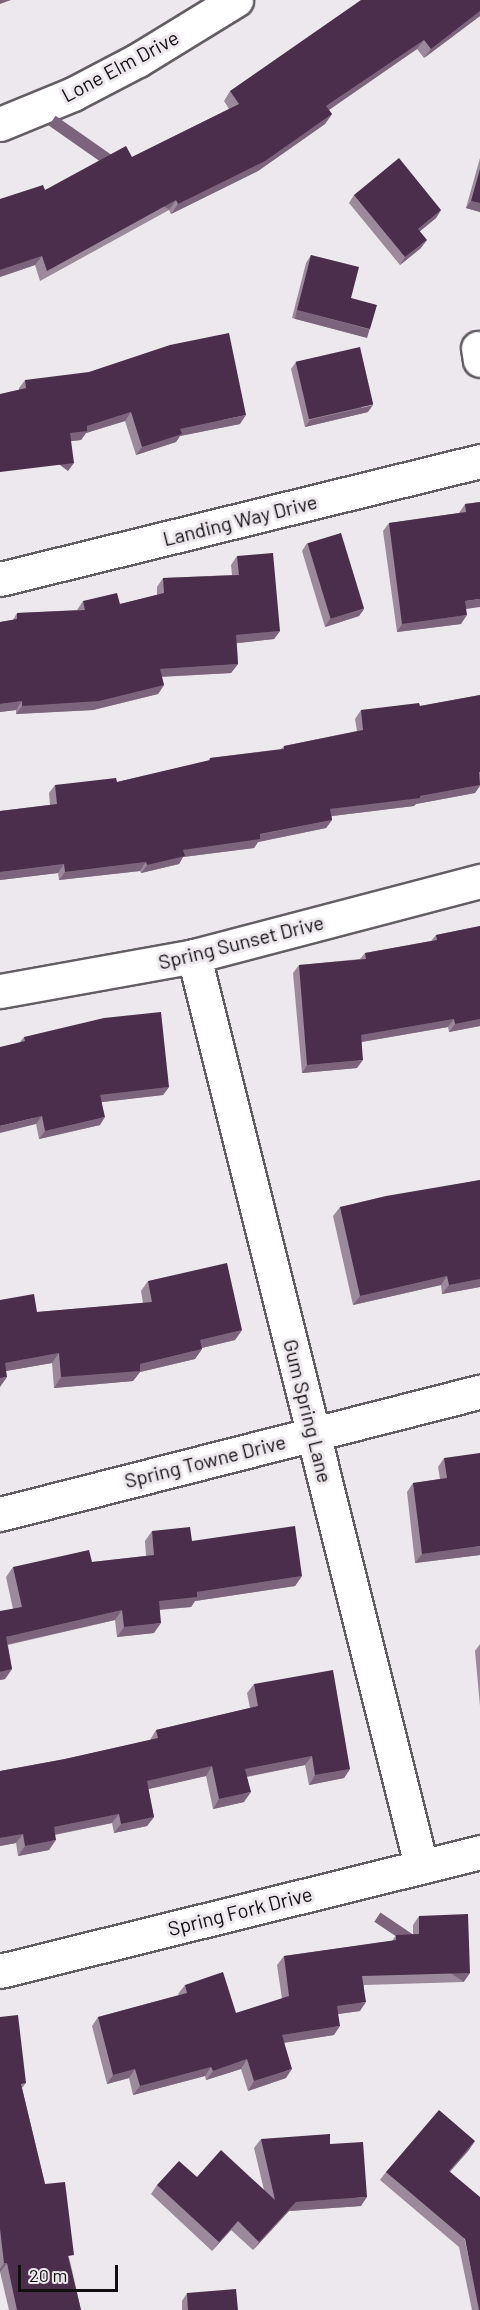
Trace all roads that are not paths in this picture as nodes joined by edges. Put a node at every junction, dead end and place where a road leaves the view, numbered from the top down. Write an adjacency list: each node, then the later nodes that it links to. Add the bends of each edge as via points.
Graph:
1 (236, 0): 2 (street, Lone Elm Drive, via 138,60 73,94)
2 (0, 124)
3 (480, 461): 4 (street, Landing Way Drive)
4 (0, 579)
5 (480, 881): 6 (street, Spring Sunset Drive)
6 (194, 956): 7 (street, Spring Sunset Drive); 9 (street, Gum Spring Lane)
7 (0, 991)
8 (480, 1392): 9 (street, Spring Towne Drive)
9 (314, 1433): 10 (street, Spring Towne Drive); 12 (street, Gum Spring Lane)
10 (0, 1514)
11 (480, 1852): 12 (street, Spring Fork Drive)
12 (421, 1866): 13 (street, Spring Fork Drive)
13 (0, 1971)

